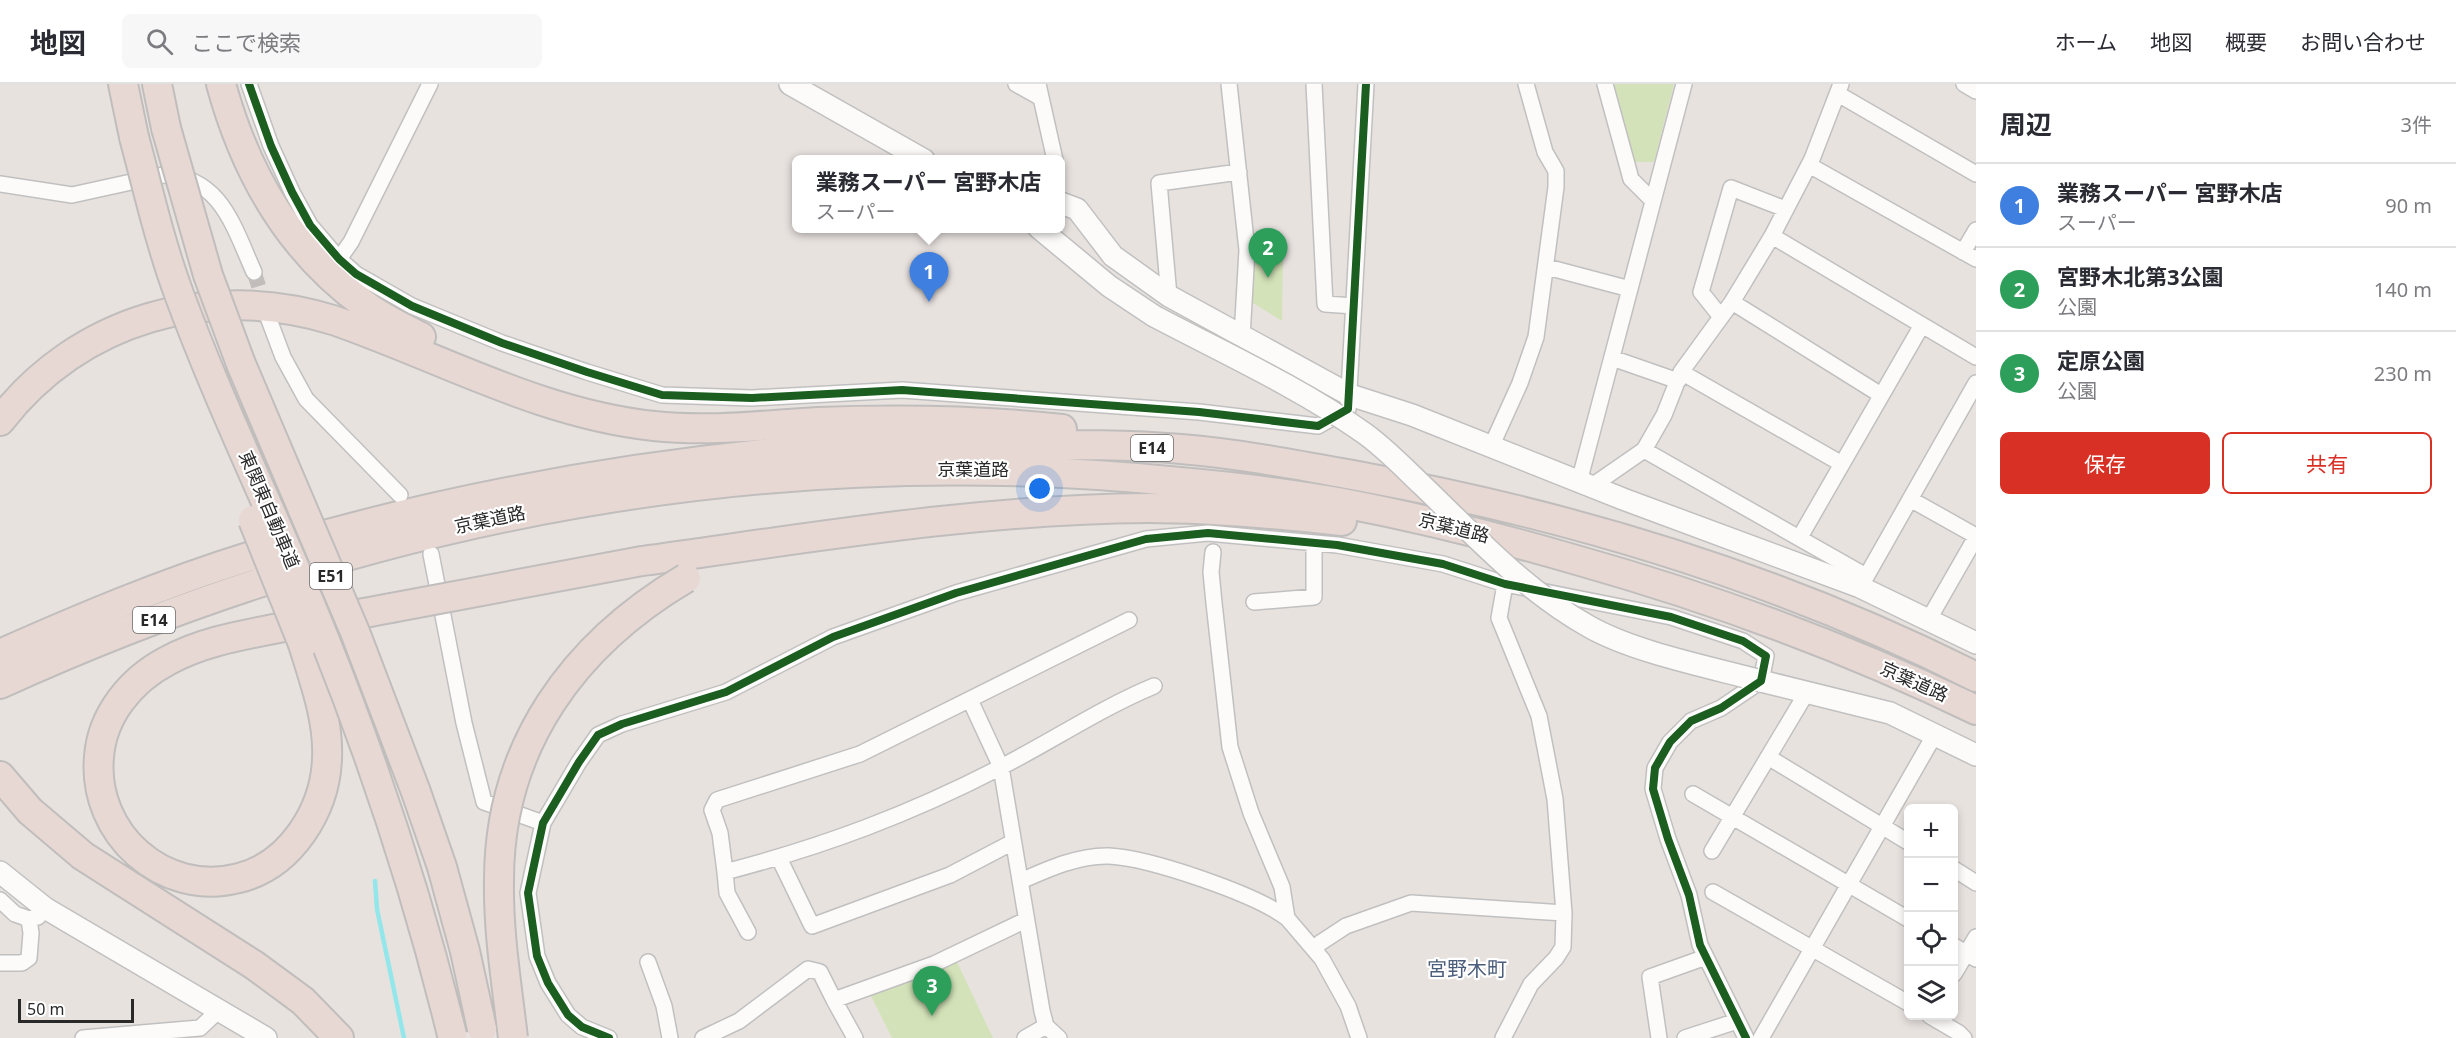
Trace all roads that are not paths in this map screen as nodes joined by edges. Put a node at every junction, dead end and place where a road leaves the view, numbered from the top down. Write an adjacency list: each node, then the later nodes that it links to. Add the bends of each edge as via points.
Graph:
1 (123, 84): 36 (highway, 東関東自動車道 / E51, bridge)
2 (157, 84): 125 (highway, 東関東自動車道 / E51, bridge, via 208,275 241,364 355,632 442,867)
3 (221, 84): 51 (highway, via 246,158 275,211 310,256 367,307 534,391 574,406)
4 (249, 84): 32 (street, via 292,192 310,225)
5 (430, 84): 32 (street)
6 (790, 84): 16 (street)
7 (1016, 84): 17 (street)
8 (1229, 84): 22 (street)
9 (1314, 84): 39 (street, via 1325,304)
10 (1366, 84): 39 (street)
11 (1526, 84): 33 (street, via 1545,152 1556,171)
12 (1605, 84): 25 (street, via 1631,179)
13 (1684, 84): 25 (street)
14 (1964, 84): 18 (street)
15 (1840, 89): 21 (street); 23 (street)
16 (812, 90): 19 (street)
17 (1039, 91): 20 (street)
18 (1976, 91)
19 (918, 155)
20 (1054, 155)
21 (1809, 165): 27 (street); 31 (street)
22 (1239, 172): 37 (street, via 1159,183); 43 (street, via 1247,250)
23 (1976, 174)
24 (0, 184): 34 (street, via 72,195 178,175 209,190 219,200)
25 (1653, 201): 35 (street)
26 (1065, 204): 37 (street, via 1077,209 1113,256)
27 (1785, 209): 30 (street); 41 (street, via 1731,188 1701,292)
28 (1976, 230): 31 (street)
29 (1045, 233): 74 (street, bridge, via 1109,286 1154,316 1328,409 1366,435 1516,575 1590,628 1659,653)
30 (1772, 236): 38 (street); 42 (street)
31 (1970, 256)
32 (339, 259): 48 (street, via 356,274 412,306 502,343 662,395 752,398 902,390 1199,412 1318,426 1348,409)
33 (1547, 267): 35 (street); 52 (street, via 1536,337)
34 (254, 272)
35 (1630, 289): 45 (street)
36 (178, 292): 59 (highway, bridge, via 208,405 303,644 318,690 328,758 315,811 300,837 262,870 210,881 164,871 127,845 111,821 98,780 99,749 111,714 134,685 166,661 216,641 391,608 642,561); 124 (highway, 東関東自動車道 / E51, bridge, via 358,726 413,888)
37 (1169, 296): 43 (street)
38 (1732, 302): 41 (street); 49 (street)
39 (1354, 306): 48 (street)
40 (268, 317): 57 (street, via 283,357 306,399)
41 (1721, 317): 46 (street)
42 (1922, 325): 44 (street); 49 (street)
43 (1242, 337): 48 (street)
44 (1976, 357)
45 (1612, 358): 46 (street); 56 (street)
46 (1679, 377): 54 (street); 55 (street)
47 (1976, 383): 58 (street)
48 (1350, 395): 52 (street)
49 (1881, 395): 55 (street)
50 (0, 421): 51 (highway, via 47,372 113,331 169,312 256,304 333,320 531,399 611,420)
51 (656, 427): 53 (highway, via 819,422 1004,423 1084,431)
52 (1491, 447): 56 (street)
53 (1181, 449): 72 (highway, 京葉道路 / E14, via 1058,444 847,447 665,467 536,487 443,505 246,558 144,594); 73 (highway, 京葉道路 / E14, via 1401,484 1624,539 1723,570)
54 (1644, 450): 56 (street); 60 (street)
55 (1842, 464): 60 (street)
56 (1585, 484): 66 (street)
57 (400, 495)
58 (1910, 499): 61 (street); 66 (street)
59 (855, 531): 63 (highway, via 1073,511 1200,510 1360,523); 126 (highway, bridge, via 754,552 686,578 628,617 576,668 549,704 523,758 505,818 499,880)
60 (1800, 537): 66 (street)
61 (1976, 537): 69 (street)
62 (1314, 543): 67 (street, via 1443,564); 68 (street, via 1314,597); 87 (street, via 1208,534 1146,539 956,593 833,637 726,692 598,735)
63 (1540, 550): 75 (highway, 京葉道路 / E14, via 1340,502 1141,478 1063,472 916,470 739,480 540,510 358,551 202,601); 79 (highway, 京葉道路 / E14, via 1709,600 1787,628)
64 (1213, 552): 103 (street, via 1211,573 1230,747 1251,813 1282,887)
65 (431, 554): 87 (street, via 464,723 484,802)
66 (1863, 582): 69 (street)
67 (1505, 584): 74 (street, via 1671,617 1743,641 1766,656); 102 (street, via 1499,618 1539,716 1555,799)
68 (1254, 602)
69 (1929, 619): 71 (street)
70 (1129, 620): 78 (street)
71 (1976, 643)
72 (0, 654)
73 (1976, 676)
74 (1761, 681): 77 (street); 111 (street, via 1721,708 1690,721 1670,742 1655,768 1653,789)
75 (0, 684)
76 (1154, 686): 83 (street)
77 (1807, 692): 80 (street, via 1890,713); 82 (street)
78 (970, 700): 83 (street); 94 (street, via 860,754 717,800 712,810)
79 (1976, 710)
80 (1935, 734): 81 (street); 88 (street)
81 (1976, 755)
82 (1768, 757): 86 (street); 88 (street)
83 (1001, 767): 90 (street); 92 (street, via 893,819)
84 (0, 776): 123 (highway, via 30,811 83,856 254,965 303,1001)
85 (1693, 794): 86 (street)
86 (1732, 817): 91 (street); 98 (street)
87 (543, 823): 127 (street, via 528,893 537,956 568,1015 582,1027)
88 (1882, 826): 89 (street); 98 (street)
89 (1904, 840)
90 (1013, 842): 92 (street, via 950,875 812,926); 96 (street)
91 (1712, 851)
92 (779, 858): 94 (street)
93 (0, 872): 101 (street)
94 (726, 872): 106 (street, via 727,893)
95 (1958, 872): 97 (street)
96 (1021, 881): 103 (street, via 1059,864 1107,856 1124,858 1207,881 1277,910); 105 (street)
97 (1976, 883)
98 (1849, 885): 104 (street); 108 (street)
99 (1713, 892): 108 (street)
100 (0, 900): 101 (street, via 15,914)
101 (37, 914): 113 (street, via 28,958 22,963); 117 (street)
102 (1564, 914): 109 (street, via 1411,903 1346,926); 134 (street, via 1563,947 1531,984)
103 (1287, 918): 109 (street)
104 (1904, 918)
105 (1026, 920): 115 (street, via 934,964); 120 (street)
106 (748, 932)
107 (1976, 937): 110 (street)
108 (1813, 948): 116 (street); 138 (street)
109 (1315, 949): 133 (street, via 1348,1006)
110 (1965, 952): 114 (street)
111 (1706, 957): 119 (street); 135 (street, via 1650,977)
112 (648, 962): 128 (street, via 664,1006)
113 (0, 963)
114 (1957, 966)
115 (834, 1000): 129 (street, via 820,972 808,969 739,1021); 130 (street)
116 (1904, 1001)
117 (218, 1011): 121 (street, via 200,1028); 122 (street)
118 (1937, 1020): 139 (street)
119 (1737, 1021): 136 (street); 137 (street)
120 (1047, 1026): 131 (street); 132 (street)
121 (83, 1038)
122 (266, 1038)
123 (339, 1038)
124 (453, 1038)
125 (484, 1038)
126 (513, 1038)
127 (609, 1038)
128 (670, 1038)
129 (703, 1038)
130 (855, 1038)
131 (1025, 1038)
132 (1059, 1038)
133 (1359, 1038)
134 (1503, 1038)
135 (1659, 1038)
136 (1685, 1038)
137 (1746, 1038)
138 (1761, 1038)
139 (1964, 1038)

